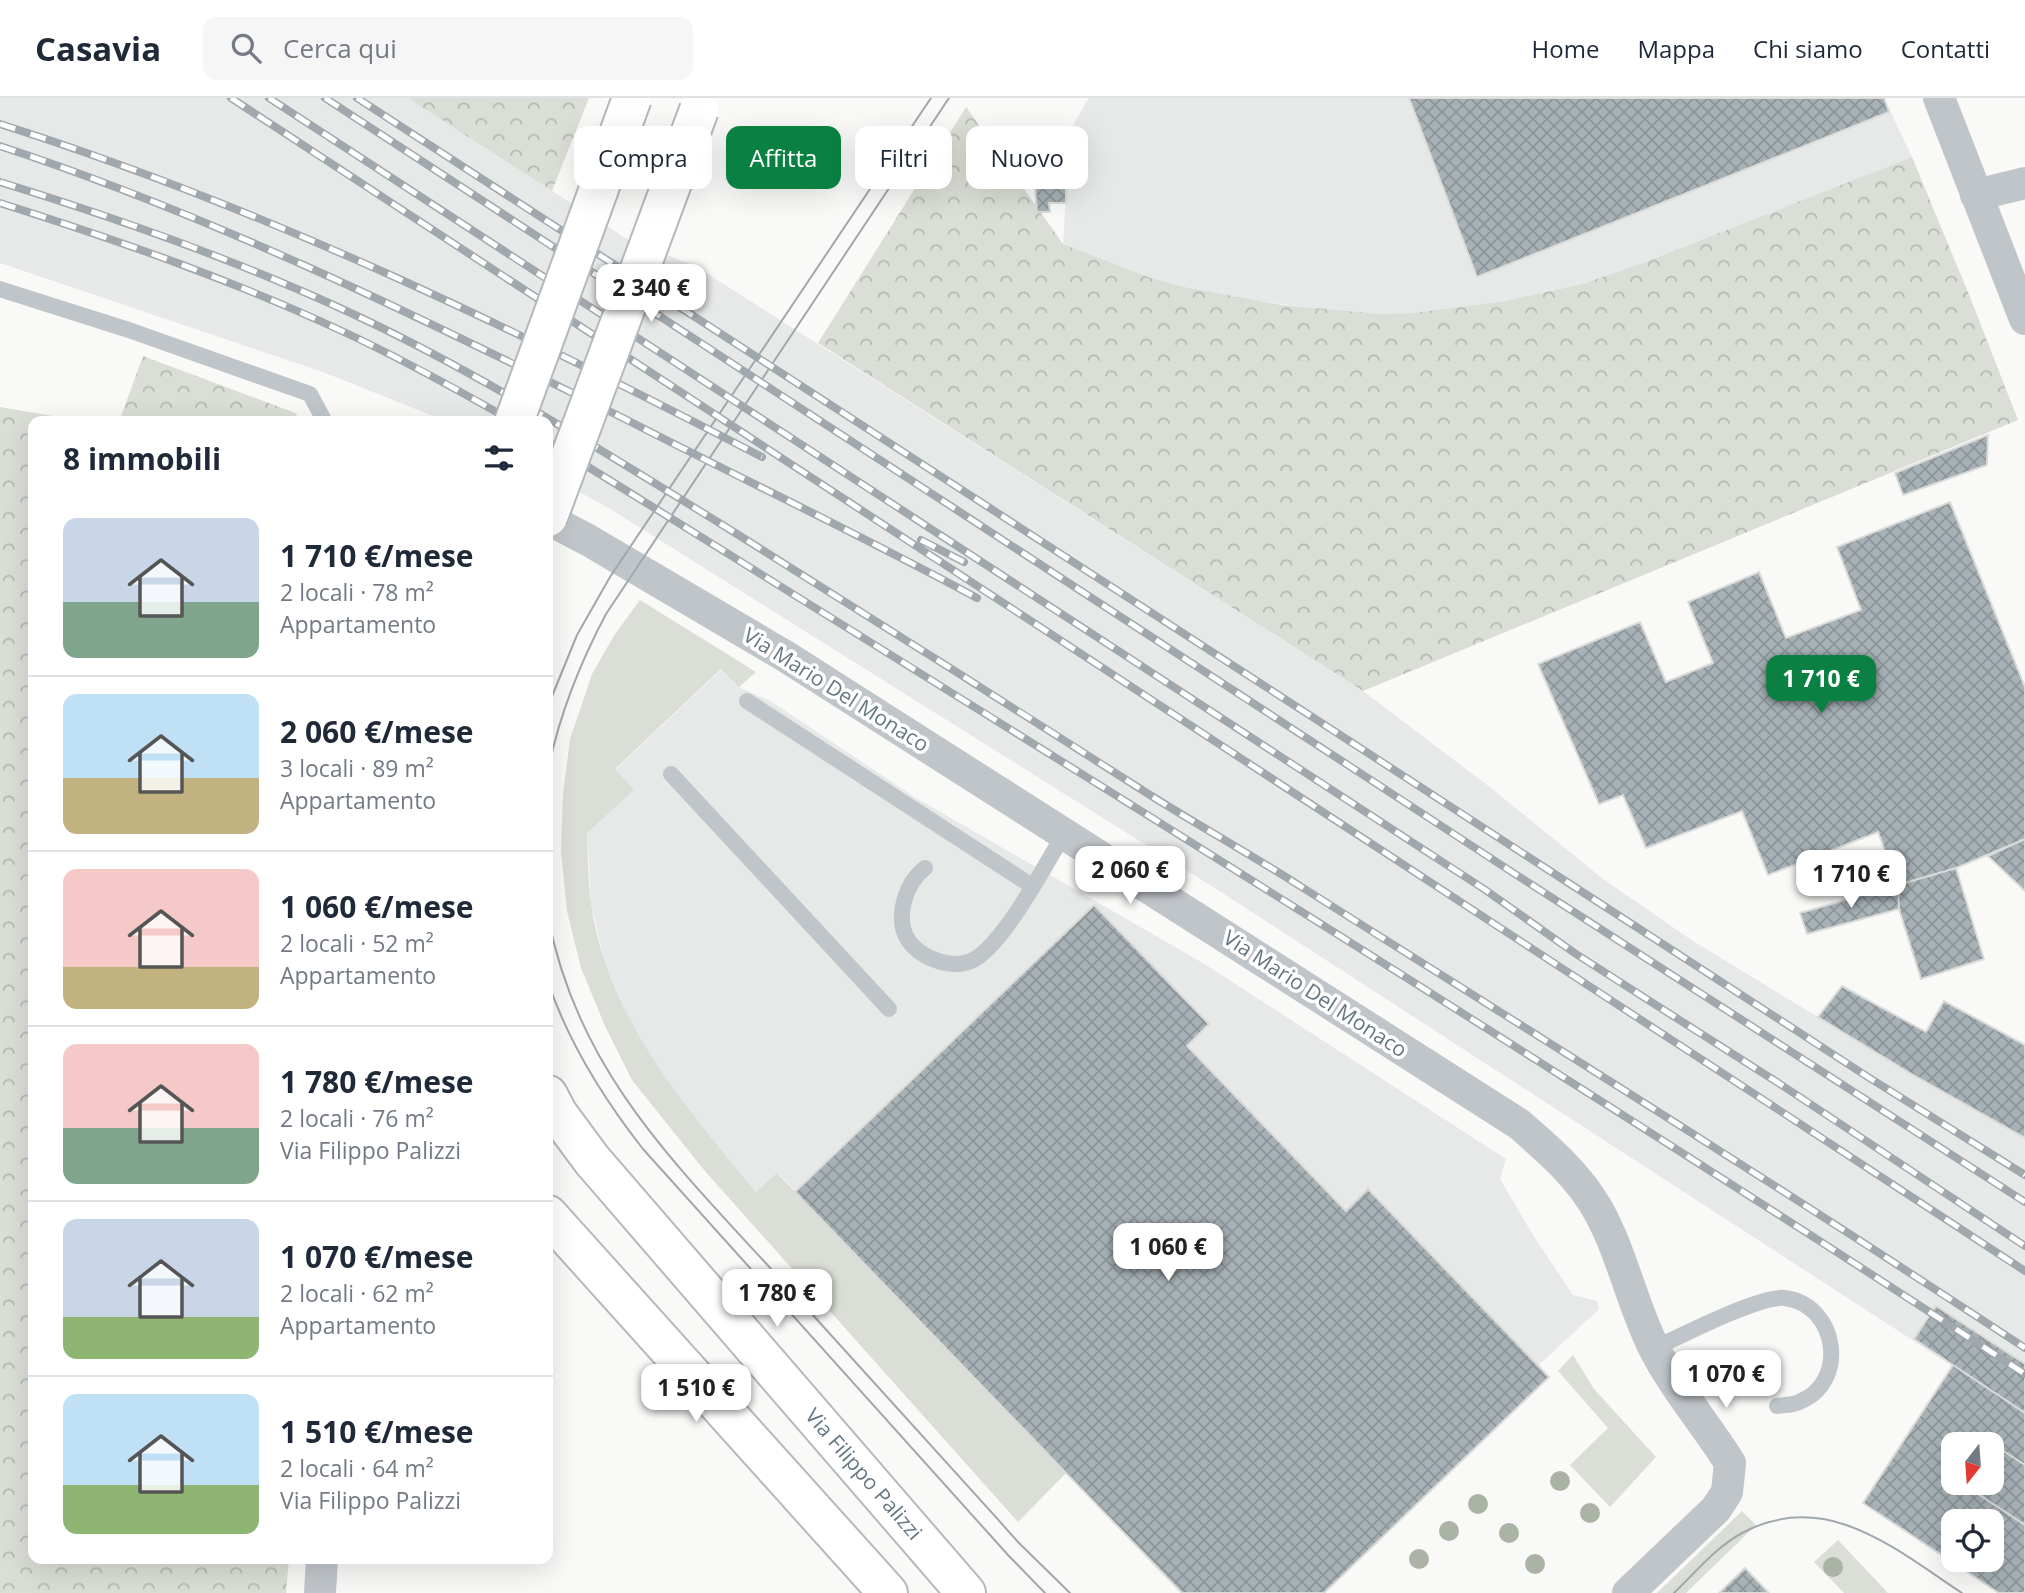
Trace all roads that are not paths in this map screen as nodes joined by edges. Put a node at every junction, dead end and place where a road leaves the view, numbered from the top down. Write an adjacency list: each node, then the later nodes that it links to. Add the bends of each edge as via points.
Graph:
1 (632, 98): 9 (main road, bridge)
2 (1939, 98): 5 (street)
3 (703, 102): 10 (main road, bridge)
4 (2025, 183): 5 (street)
5 (1976, 195): 7 (street)
6 (0, 289): 8 (lane, via 310,394)
7 (2025, 319)
8 (322, 416)
9 (516, 416)
10 (553, 505)
11 (553, 521): 14 (street, Via Mario Del Monaco, via 785,656)
12 (747, 701): 16 (lane)
13 (671, 774): 17 (lane)
14 (1065, 834): 16 (lane); 20 (street, Via Mario Del Monaco, via 1519,1125 1554,1154 1598,1209)
15 (925, 868): 16 (lane, via 906,891 902,915 908,940 927,957 950,964 973,960 995,943)
16 (1032, 886)
17 (890, 1009)
18 (553, 1104): 25 (main road, Via Filippo Palizzi, via 592,1160)
19 (553, 1220): 24 (main road)
20 (1655, 1348): 21 (lane, via 1760,1301 1785,1298 1806,1305 1826,1326 1833,1349 1827,1375 1799,1402); 26 (street, Via Mario Del Monaco, via 1730,1463 1727,1492)
21 (1777, 1406)
22 (322, 1564): 23 (street)
23 (320, 1593)
24 (888, 1593)
25 (966, 1593)
26 (1628, 1593)

